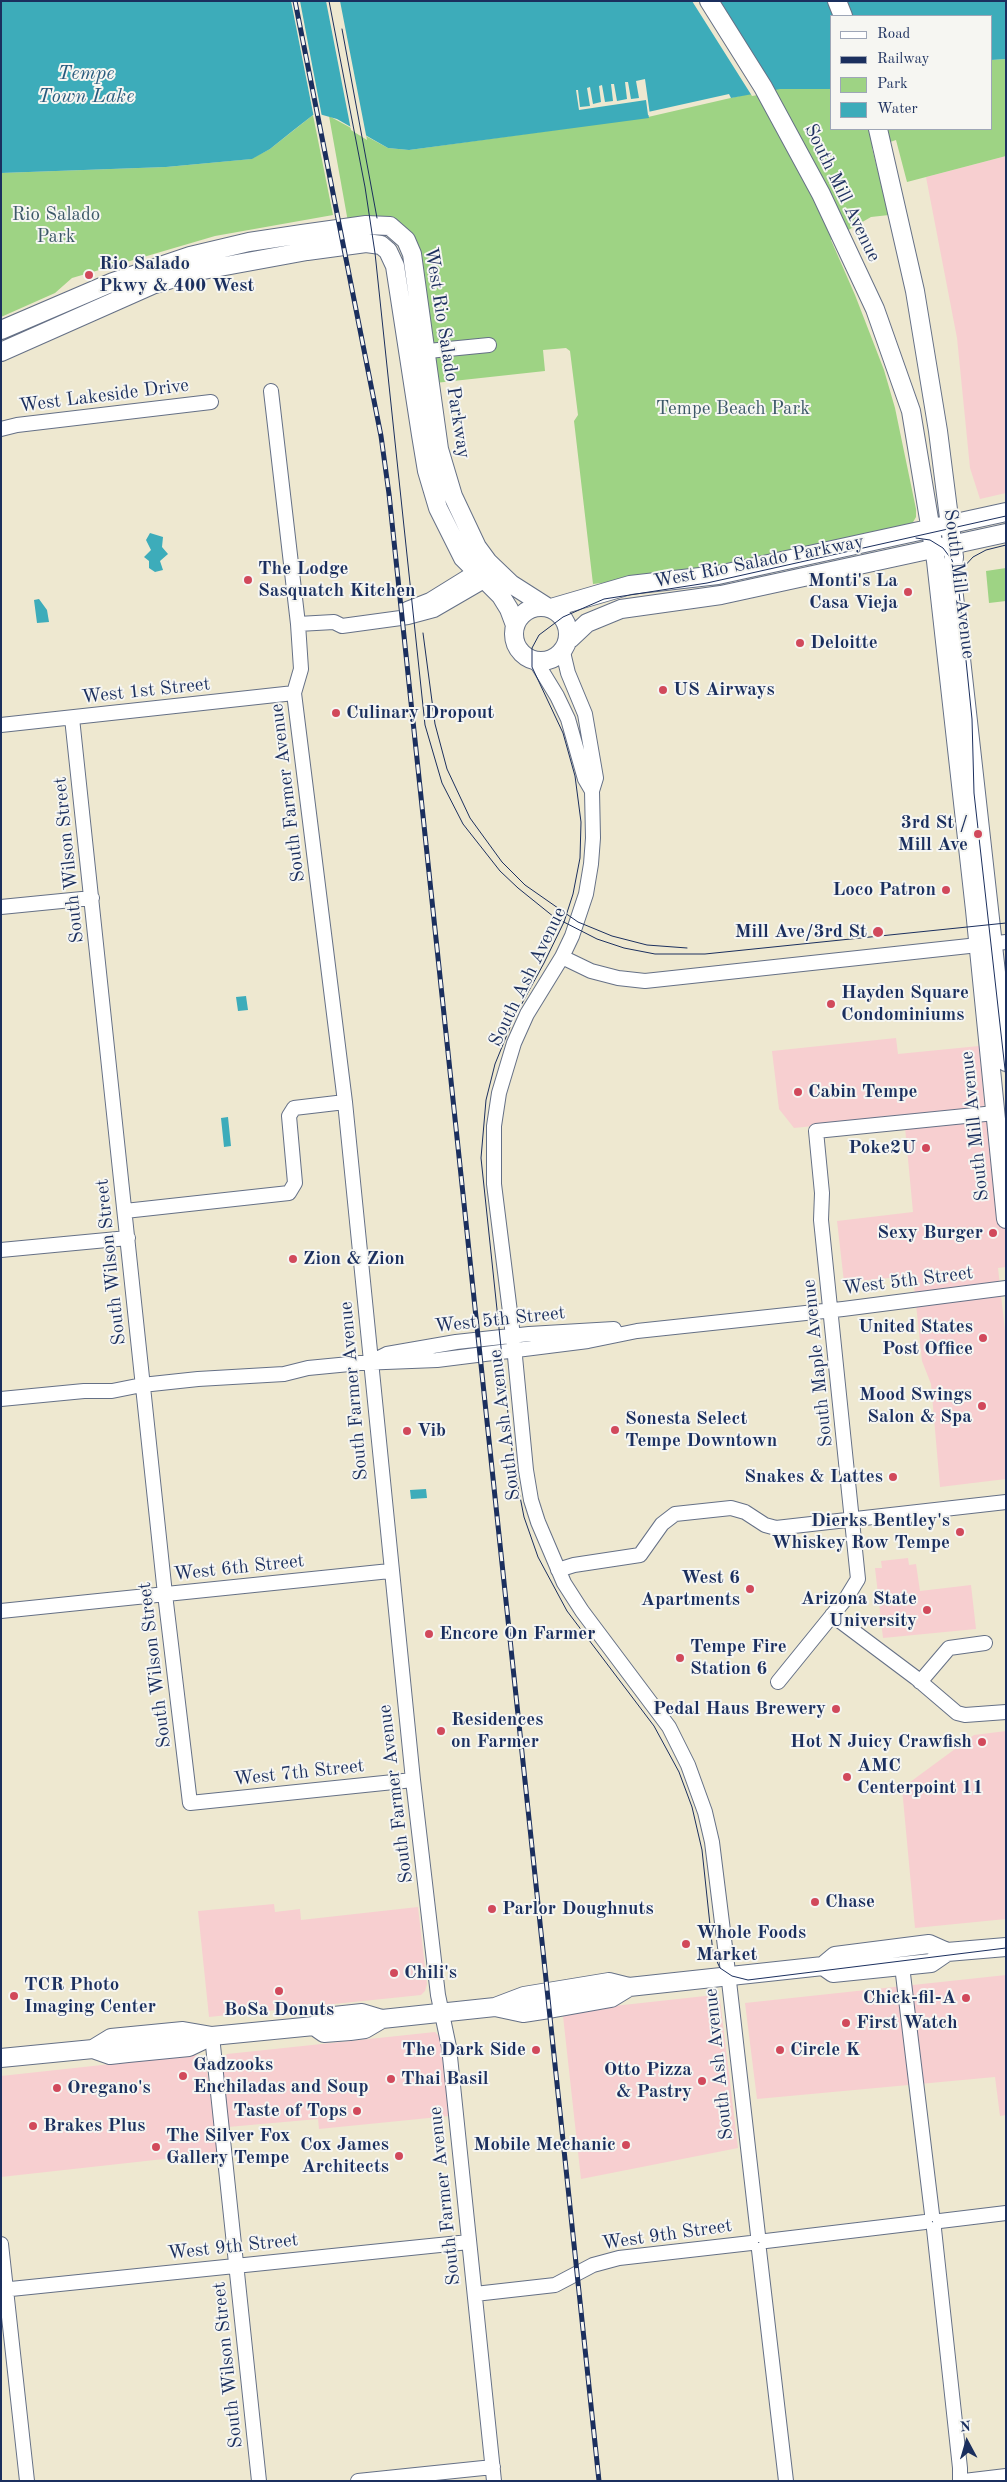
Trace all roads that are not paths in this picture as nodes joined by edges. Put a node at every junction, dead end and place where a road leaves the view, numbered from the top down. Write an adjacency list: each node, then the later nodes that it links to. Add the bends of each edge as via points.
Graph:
1 (709, 1): 14 (main road, South Mill Avenue, via 786,128 842,236 886,337 911,411)
2 (837, 1): 3 (main road)
3 (843, 15)
4 (878, 130): 13 (main road, South Mill Avenue, via 905,240 932,392)
5 (1, 330): 8 (main road, West Rio Salado Parkway, via 113,282 190,256 276,238 386,225 398,231 409,244)
6 (489, 345): 8 (street)
7 (1, 352): 8 (main road, West Rio Salado Parkway, via 130,294 174,278 252,259 366,243 381,245 393,259)
8 (417, 352): 19 (main road, West Rio Salado Parkway, via 430,486 452,540); 20 (main road, West Rio Salado Parkway, via 453,496 477,547)
9 (272, 391): 23 (street, South Farmer Avenue)
10 (211, 402): 11 (street, West Lakeside Drive)
11 (1, 429)
12 (1006, 512): 13 (main road, West Rio Salado Parkway)
13 (950, 525): 14 (main road, West Rio Salado Parkway); 16 (main road, South Mill Avenue)
14 (931, 529): 17 (main road, South Mill Avenue); 18 (main road, West Rio Salado Parkway)
15 (1006, 533): 16 (main road, West Rio Salado Parkway)
16 (952, 544): 17 (main road, West Rio Salado Parkway); 33 (main road, South Mill Avenue, via 952,578)
17 (934, 547): 21 (main road, West Rio Salado Parkway); 33 (main road, South Mill Avenue)
18 (807, 555): 21 (main road, via 794,569 749,579); 22 (main road, West Rio Salado Parkway, via 718,575 614,584 550,597)
19 (479, 577): 20 (street, via 480,569 487,570 504,583); 23 (street, via 434,610 342,626 334,622); 24 (main road, West Rio Salado Parkway, via 506,602)
20 (511, 584): 22 (main road, West Rio Salado Parkway)
21 (744, 590): 25 (main road, West Rio Salado Parkway, via 609,612 587,623)
22 (544, 604): 24 (main road, via 527,610); 25 (main road, via 563,617)
23 (298, 624): 27 (street, South Farmer Avenue, via 301,669)
24 (515, 625): 26 (main road, via 518,649)
25 (566, 645): 26 (main road, via 550,659); 30 (street, South Ash Avenue, via 568,673 585,714 596,778)
26 (535, 660): 30 (street, South Ash Avenue, via 568,719 585,779)
27 (294, 693): 28 (street, West 1st Street); 36 (street, South Farmer Avenue)
28 (72, 718): 29 (street, West 1st Street); 31 (street, South Wilson Street)
29 (1, 725)
30 (592, 791): 34 (street, South Ash Avenue, via 593,838 588,883 578,922)
31 (92, 898): 32 (street); 39 (street, South Wilson Street)
32 (1, 907)
33 (993, 944): 34 (street, via 645,981 591,971); 35 (main road, South Mill Avenue); 37 (main road, South Mill Avenue)
34 (562, 957): 46 (street, South Ash Avenue, via 527,1014 514,1043 499,1093 494,1126 494,1184)
35 (1006, 1062)
36 (345, 1102): 39 (street, via 294,1108 289,1116 295,1183 288,1193); 48 (street, South Farmer Avenue)
37 (995, 1113): 38 (main road, via 1004,1117); 40 (main road, South Mill Avenue); 44 (street, South Maple Avenue, via 816,1131)
38 (1006, 1127)
39 (125, 1211): 41 (street, South Wilson Street)
40 (1006, 1219)
41 (128, 1238): 42 (street); 49 (street, South Wilson Street)
42 (1, 1250)
43 (1006, 1288): 44 (street, West 5th Street)
44 (830, 1310): 45 (street, West 5th Street); 52 (street, South Maple Avenue)
45 (637, 1331): 46 (street, West 5th Street, via 613,1329); 47 (street, West 5th Street)
46 (513, 1336): 47 (street, South Ash Avenue); 48 (street, West 5th Street, via 387,1354)
47 (515, 1350): 48 (street, West 5th Street, via 437,1360 388,1364); 53 (street, South Ash Avenue, via 531,1500)
48 (370, 1362): 49 (street, West 5th Street, via 283,1367 246,1375); 54 (street, South Farmer Avenue)
49 (142, 1385): 50 (street, West 5th Street, via 102,1386 84,1391); 55 (street, South Wilson Street)
50 (1, 1399)
51 (1006, 1502): 52 (street)
52 (853, 1520): 53 (street, via 776,1528 731,1508 675,1514 662,1524 640,1555); 57 (street, South Maple Avenue, via 858,1579)
53 (558, 1570): 68 (street, South Ash Avenue, via 582,1611 669,1727 688,1765 712,1842)
54 (390, 1572): 55 (street, West 6th Street); 62 (street, South Farmer Avenue)
55 (165, 1594): 56 (street, West 6th Street); 63 (street, South Wilson Street)
56 (1, 1610)
57 (832, 1615): 59 (street, South Maple Avenue); 60 (street)
58 (985, 1643): 60 (street, via 949,1648)
59 (778, 1682)
60 (920, 1682): 61 (street, via 965,1716)
61 (1006, 1712)
62 (413, 1780): 63 (street, West 7th Street); 69 (street, South Farmer Avenue)
63 (190, 1803)
64 (1006, 1947): 65 (main road)
65 (947, 1952): 66 (main road, via 928,1944 835,1956); 67 (main road, via 931,1962)
66 (823, 1966): 67 (main road, via 833,1974); 68 (main road)
67 (902, 1966): 73 (street)
68 (728, 1977): 69 (main road, via 629,1987 611,1998 549,2009 523,2012 495,2007); 75 (street, South Ash Avenue)
69 (442, 2013): 70 (main road, via 382,2019 362,2013 327,2017 314,2026); 74 (street, South Farmer Avenue, via 449,2047)
70 (212, 2036): 71 (main road, via 189,2047 110,2055 93,2049); 77 (street, South Wilson Street)
71 (1, 2058)
72 (1006, 2213): 73 (street, West 9th Street)
73 (933, 2221): 75 (street, West 9th Street); 86 (street)
74 (469, 2242): 77 (street, West 9th Street); 79 (street, South Farmer Avenue)
75 (759, 2242): 79 (street, West 9th Street, via 620,2258 593,2266 554,2285); 85 (street, South Ash Avenue)
76 (1, 2244): 78 (street)
77 (236, 2266): 78 (street, West 9th Street); 83 (street, South Wilson Street)
78 (4, 2290): 82 (street)
79 (475, 2294): 80 (street, South Farmer Avenue)
80 (494, 2474): 84 (street)
81 (1006, 2476): 87 (street)
82 (26, 2481)
83 (259, 2481)
84 (358, 2481)
85 (786, 2481)
86 (960, 2481)
87 (964, 2481)

